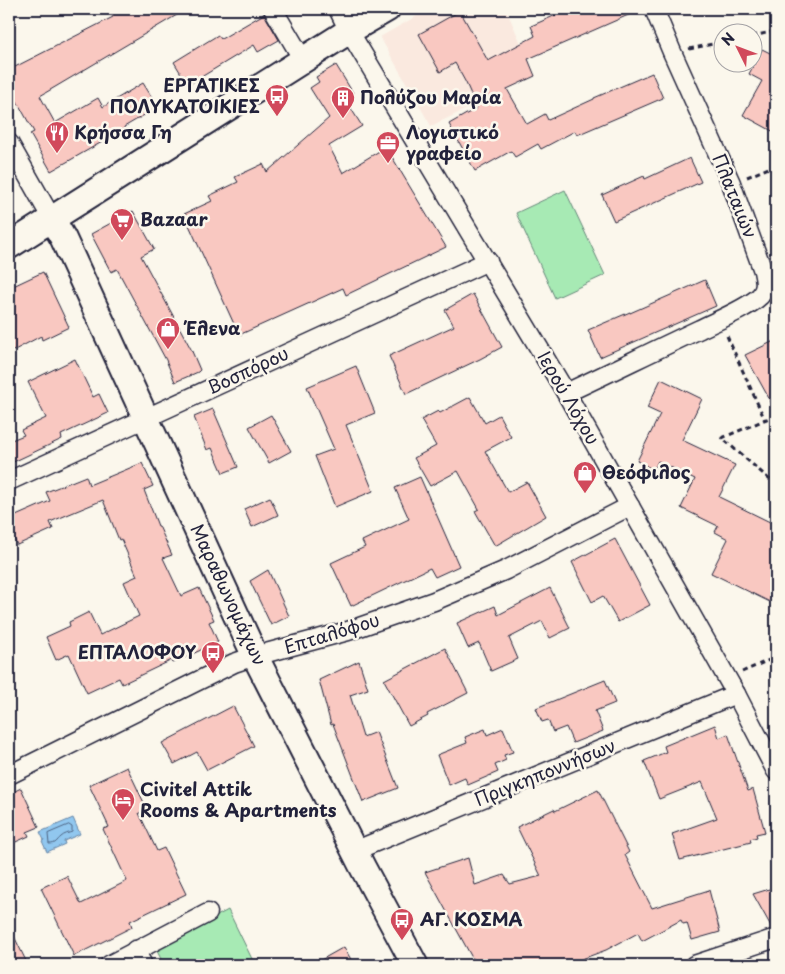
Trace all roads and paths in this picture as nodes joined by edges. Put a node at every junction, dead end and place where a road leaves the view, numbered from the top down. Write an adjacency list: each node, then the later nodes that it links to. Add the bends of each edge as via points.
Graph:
1 (273, 9): 10 (street)
2 (338, 9): 5 (street, Ιερού Λόχου)
3 (387, 9): 5 (street)
4 (654, 9): 9 (street, Πλαταιών)
5 (349, 31): 10 (street); 16 (street, Ιερού Λόχου)
6 (776, 32): 7 (path)
7 (762, 34)
8 (712, 44): 9 (path)
9 (672, 52): 13 (street, Πλαταιών)
10 (303, 60): 14 (street)
11 (9, 143): 14 (street)
12 (776, 165): 13 (path)
13 (731, 184): 17 (street, Πλαταιών, via 766,281 765,289 752,303)
14 (52, 219): 15 (street); 20 (street, Μαραθωνομάχων)
15 (9, 246)
16 (488, 261): 18 (street, Ιερού Λόχου); 20 (street, Βοσπόρου)
17 (720, 320): 18 (street, Πλαταιών); 21 (path)
18 (566, 393): 24 (street, Ιερού Λόχου)
19 (776, 415): 21 (path)
20 (146, 418): 22 (street, Βοσπόρου); 25 (street, Μαραθωνομάχων)
21 (765, 420): 23 (path, via 722,438)
22 (9, 482)
23 (776, 485)
24 (630, 506): 25 (street, Επταλόφου, via 506,570 434,601 348,631); 27 (street, Ιερού Λόχου)
25 (255, 656): 30 (street, Επταλόφου, via 234,663); 31 (street, Μαραθωνομάχων)
26 (776, 657): 27 (path)
27 (727, 678): 28 (street, Ιερού Λόχου)
28 (736, 694): 29 (street, Ιερού Λόχου); 31 (street, Πριγκηποννήσων)
29 (776, 771)
30 (9, 775)
31 (354, 851): 36 (street, Μαραθωνομάχων)
32 (208, 913): 34 (street)
33 (776, 938): 37 (street)
34 (139, 958): 35 (street)
35 (109, 965)
36 (416, 965)
37 (694, 965)

